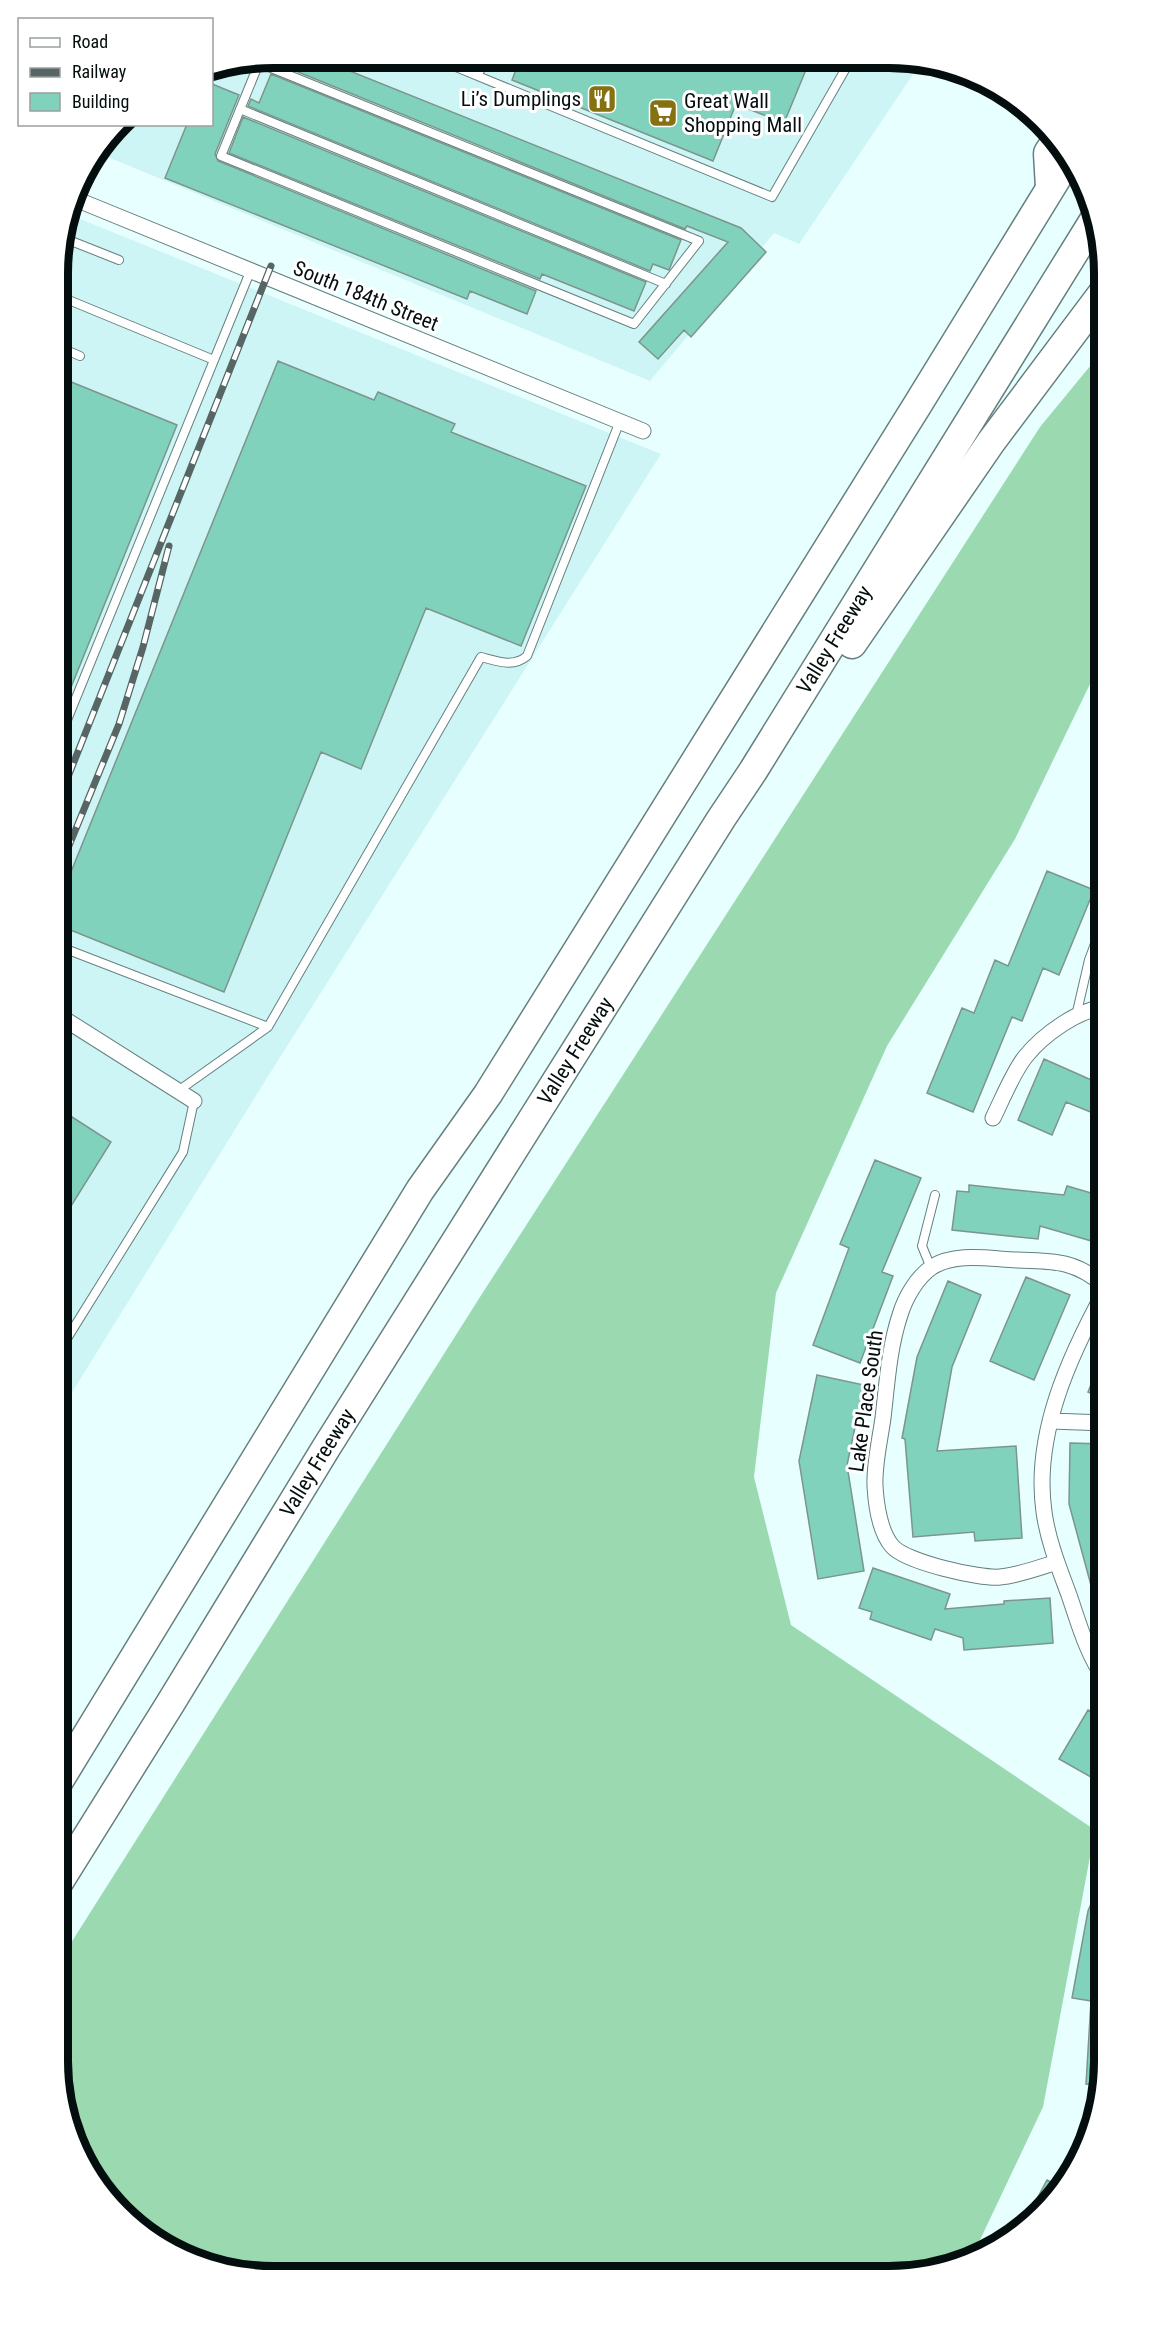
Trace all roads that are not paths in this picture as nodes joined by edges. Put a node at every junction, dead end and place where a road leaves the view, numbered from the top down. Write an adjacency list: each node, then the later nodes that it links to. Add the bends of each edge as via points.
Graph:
1 (271, 68): 17 (lane, via 699,241)
2 (460, 68): 6 (lane)
3 (480, 68): 6 (lane)
4 (846, 68): 6 (lane, via 772,197)
5 (254, 69): 7 (lane)
6 (478, 75)
7 (240, 109): 17 (lane); 17 (lane, via 221,156 634,324)
8 (1052, 148): 10 (highway, via 1048,153)
9 (1064, 166): 10 (highway)
10 (1050, 188): 45 (highway, via 488,1094 420,1190)
11 (81, 201): 16 (street, South 184th Street)
12 (1084, 207): 46 (highway)
13 (1090, 227): 26 (highway, Valley Freeway)
14 (70, 241): 15 (lane)
15 (119, 260)
16 (250, 272): 22 (lane); 23 (street, South 184th Street)
17 (666, 284)
18 (68, 300): 22 (lane)
19 (1094, 305): 26 (highway, via 991,442 839,662)
20 (68, 351): 21 (lane)
21 (80, 356)
22 (214, 360): 25 (lane)
23 (620, 421): 24 (street, South 184th Street); 32 (lane, via 526,656 513,664 481,657)
24 (643, 430)
25 (68, 718)
26 (753, 771): 47 (highway, Valley Freeway, via 326,1448)
27 (1094, 947): 30 (lane)
28 (68, 950): 32 (lane)
29 (1094, 1011): 30 (street)
30 (1076, 1016): 35 (street, via 1026,1056)
31 (68, 1021): 33 (street)
32 (268, 1027): 33 (lane)
33 (178, 1091): 34 (street)
34 (194, 1101): 40 (lane, via 183,1152)
35 (993, 1118)
36 (935, 1195): 37 (lane, via 922,1246)
37 (931, 1268): 38 (street, via 956,1258 1055,1261); 43 (street, Lake Place South, via 910,1292 894,1337 875,1486 884,1531 903,1555 975,1575 1018,1574)
38 (1094, 1276)
39 (1094, 1314): 41 (street, via 1064,1377)
40 (68, 1337)
41 (1051, 1421): 42 (street); 43 (street, via 1042,1477 1044,1512)
42 (1094, 1423)
43 (1057, 1562): 44 (street)
44 (1094, 1663)
45 (68, 1767)
46 (68, 1837)
47 (68, 1868)

